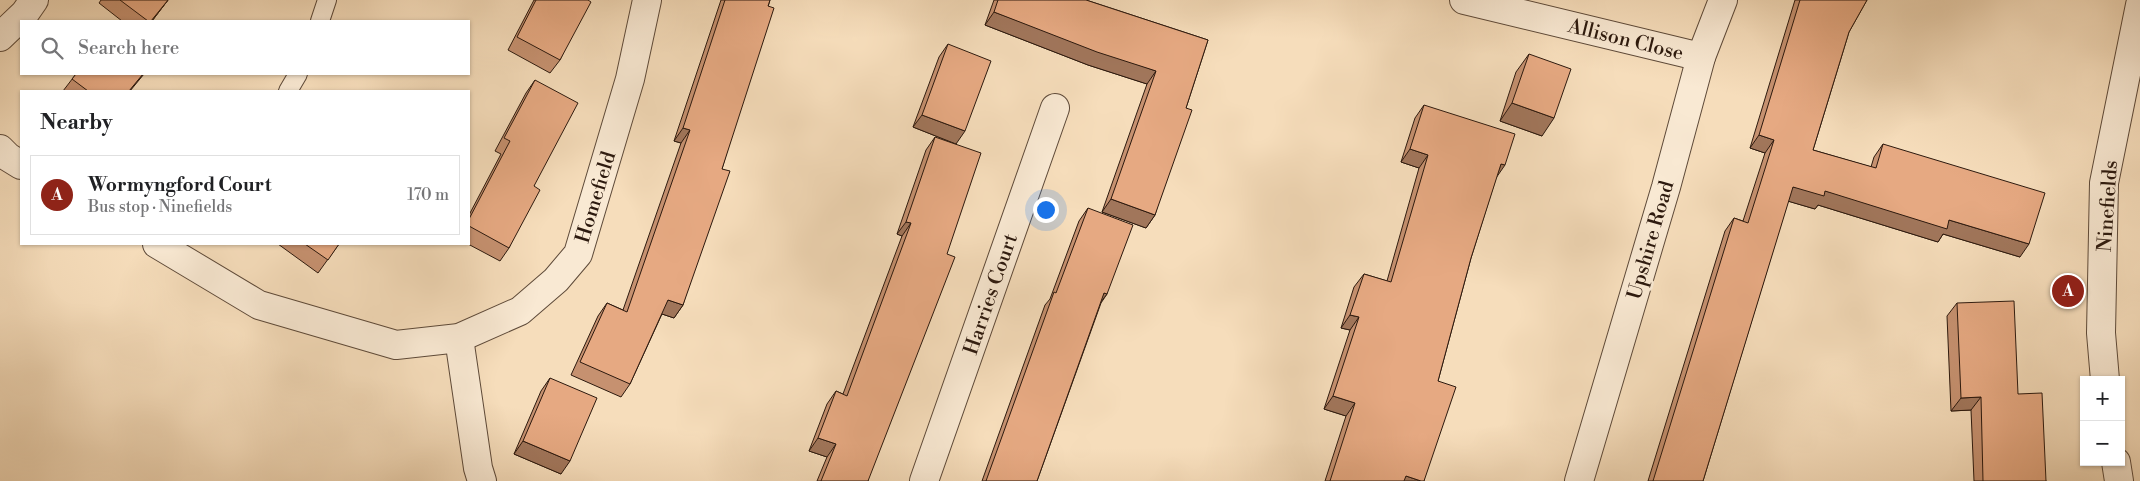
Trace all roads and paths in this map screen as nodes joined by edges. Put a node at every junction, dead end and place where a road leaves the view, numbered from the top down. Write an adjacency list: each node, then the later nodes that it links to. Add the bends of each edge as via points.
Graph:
1 (34, 0): 8 (street, via 26,13)
2 (328, 0): 7 (lane)
3 (647, 0): 16 (street, Homefield, via 630,79 578,254 556,280 520,311)
4 (1464, 0): 9 (street, Allison Close)
5 (1723, 0): 9 (street, Upshire Road)
6 (2140, 5): 17 (street, Ninefields, via 2104,183 2101,333)
7 (320, 20)
8 (0, 37)
9 (1701, 58): 21 (street, Upshire Road)
10 (297, 75): 11 (lane)
11 (289, 90)
12 (1055, 108): 20 (street, Harries Court)
13 (0, 148): 14 (street)
14 (20, 164)
15 (173, 248): 16 (street, Homefield, via 260,305 396,345)
16 (459, 338): 19 (street)
17 (2105, 376)
18 (2117, 466): 22 (street)
19 (482, 481)
20 (924, 481)
21 (1579, 481)
22 (2119, 481)

